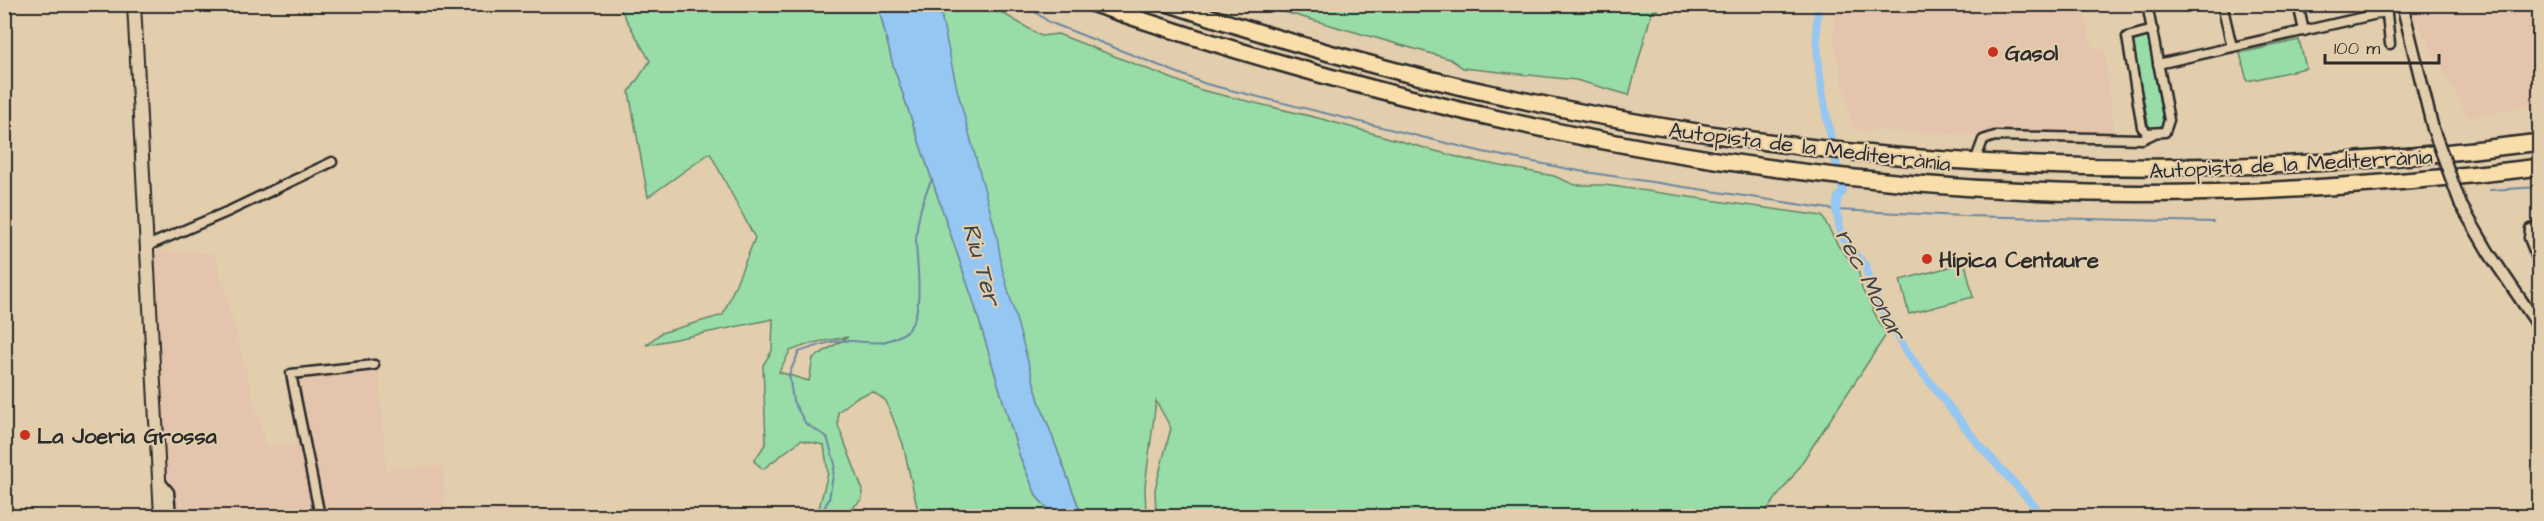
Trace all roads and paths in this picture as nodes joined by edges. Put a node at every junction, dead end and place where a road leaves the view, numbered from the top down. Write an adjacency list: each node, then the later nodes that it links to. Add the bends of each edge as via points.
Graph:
1 (134, 4): 20 (main road)
2 (1094, 4): 18 (highway, Autopista de la Mediterrània, via 1269,61 1432,104 1581,136 1746,164 1904,182 2090,193 2246,192)
3 (1170, 4): 15 (highway, Autopista de la Mediterrània, via 1437,81 1588,113 1782,144 1924,160 2080,168 2243,167 2378,160)
4 (2147, 4): 9 (street)
5 (2222, 4): 12 (street)
6 (2298, 4): 10 (street)
7 (2402, 4): 22 (street, bridge, via 2433,129 2462,205)
8 (2386, 8): 10 (street); 11 (street)
9 (2153, 30): 13 (street); 14 (street, via 2127,37 2142,127)
10 (2304, 31): 12 (street)
11 (2390, 44)
12 (2232, 47): 13 (street)
13 (2158, 64): 14 (street, via 2169,120 2165,132)
14 (2153, 134): 16 (street, via 2142,139 1995,136 1983,140)
15 (2540, 142)
16 (1977, 156)
17 (332, 162): 20 (street)
18 (2540, 167)
19 (2540, 226): 21 (street, via 2530,229 2529,238)
20 (147, 246): 24 (main road)
21 (2540, 266)
22 (2540, 328)
23 (374, 365): 27 (street, via 291,374)
24 (159, 481): 25 (main road); 26 (street, via 169,492)
25 (160, 516)
26 (171, 516)
27 (320, 516)

